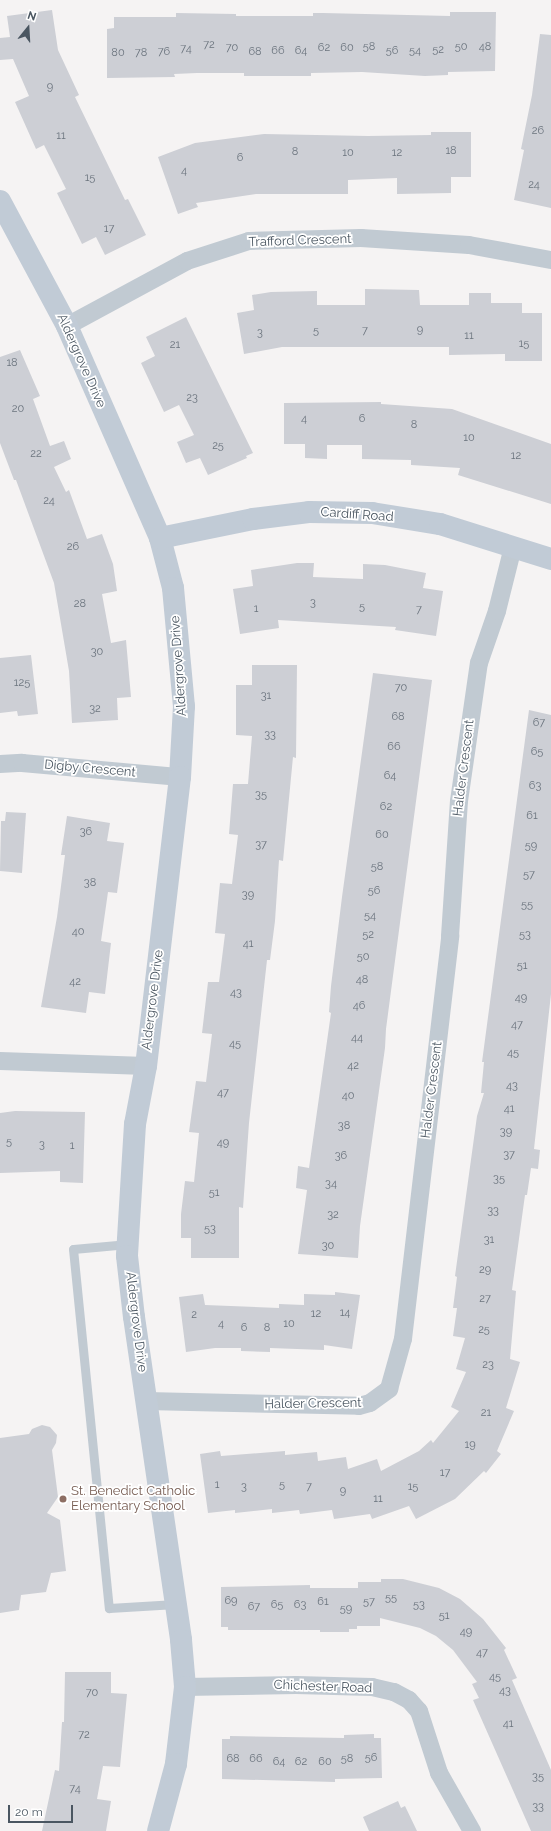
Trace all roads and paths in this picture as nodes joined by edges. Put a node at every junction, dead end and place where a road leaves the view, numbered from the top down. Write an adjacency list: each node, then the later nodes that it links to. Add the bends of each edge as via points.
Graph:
1 (0, 201): 3 (street, Aldergrove Drive)
2 (551, 260): 3 (street, Trafford Crescent, via 461,244 361,238 249,241 187,261)
3 (67, 326): 4 (street, Aldergrove Drive)
4 (160, 538): 5 (street, Cardiff Road, via 253,519 308,512 372,513 440,524); 8 (street, Aldergrove Drive, via 173,588 184,706)
5 (513, 547): 6 (street, Cardiff Road); 12 (street, Halder Crescent, via 497,611 479,663 461,786 450,936 403,1339 389,1389 370,1403 359,1406)
6 (551, 559)
7 (0, 764): 8 (street, Digby Crescent, via 22,763)
8 (180, 777): 10 (street, Aldergrove Drive)
9 (0, 1061): 10 (street)
10 (146, 1066): 11 (street, Aldergrove Drive, via 135,1124)
11 (128, 1244): 12 (street, Aldergrove Drive, via 134,1318); 13 (lane, via 73,1249 109,1608)
12 (146, 1401): 13 (street, Aldergrove Drive)
13 (176, 1604): 14 (street, Aldergrove Drive)
14 (185, 1687): 15 (street, Aldergrove Drive, via 176,1764); 16 (street, Chichester Road, via 296,1685 372,1687 394,1692 409,1700 419,1711 439,1773)
15 (158, 1831)
16 (472, 1831)

